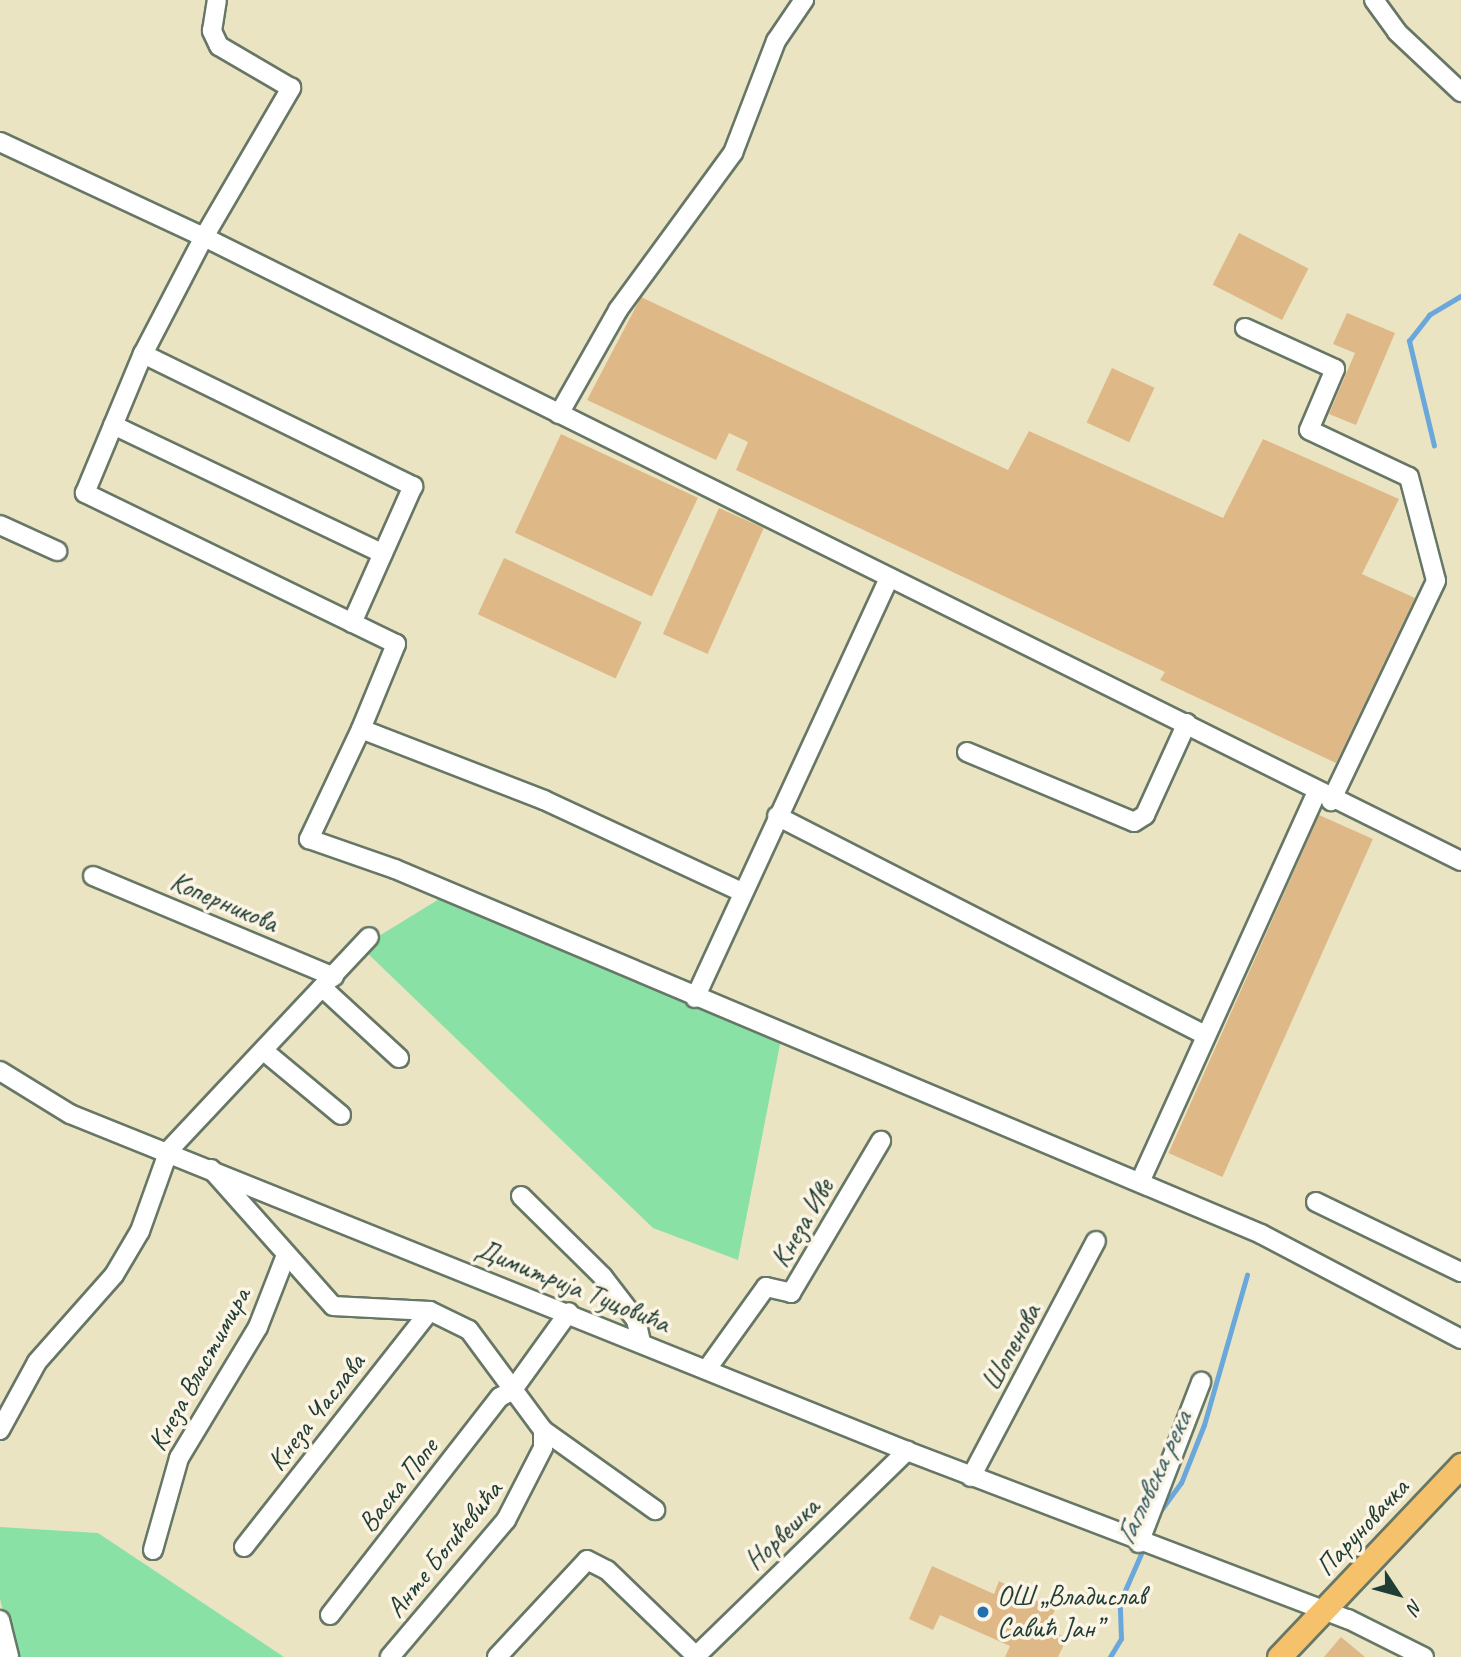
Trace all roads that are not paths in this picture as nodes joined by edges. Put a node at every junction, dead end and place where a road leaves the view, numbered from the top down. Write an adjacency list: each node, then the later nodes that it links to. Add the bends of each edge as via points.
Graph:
1 (217, 0): 6 (street, via 212,31 219,46 291,88)
2 (804, 0): 9 (street, via 776,41 733,153 618,310)
3 (1374, 0): 4 (street, via 1397,32)
4 (1461, 92)
5 (0, 142): 6 (street)
6 (204, 237): 8 (street); 9 (street)
7 (1245, 328): 19 (street, via 1335,369 1309,430 1409,477 1436,581)
8 (143, 355): 10 (street); 13 (street, via 413,486)
9 (559, 414): 14 (street)
10 (113, 425): 13 (street); 15 (street, via 85,493)
11 (0, 525): 12 (street)
12 (57, 551)
13 (383, 554): 15 (street)
14 (889, 578): 16 (street); 20 (street)
15 (352, 623): 17 (street, via 396,644)
16 (1186, 723): 18 (street, via 1145,814 1135,822); 19 (street)
17 (361, 729): 23 (street, via 544,800); 26 (street, via 309,839 396,869)
18 (967, 752)
19 (1324, 797): 21 (street); 27 (street)
20 (777, 816): 23 (street); 27 (street)
21 (1461, 861)
22 (93, 876): 25 (street, Коперникова)
23 (742, 892): 26 (street)
24 (369, 937): 25 (street)
25 (329, 983): 28 (street); 29 (street, Коперникова)
26 (695, 998): 35 (street)
27 (1203, 1034): 35 (street)
28 (264, 1051): 31 (street); 33 (street)
29 (400, 1058)
30 (0, 1071): 33 (street, Димитрија Туцовића, via 70,1114)
31 (341, 1115)
32 (881, 1141): 45 (street, Кнеза Иве, via 791,1293 766,1287)
33 (169, 1150): 34 (street, Димитрија Туцовића); 48 (street, via 140,1231 114,1275 37,1362)
34 (209, 1167): 39 (street); 42 (street, Димитрија Туцовића)
35 (1140, 1182): 43 (street, via 1261,1234)
36 (521, 1196): 44 (street, via 603,1277 636,1320)
37 (1316, 1202): 40 (street)
38 (1096, 1241): 52 (street, Шопенова)
39 (286, 1255): 41 (street, via 333,1306); 56 (street, Кнеза Властимира, via 258,1327 179,1458)
40 (1461, 1272)
41 (430, 1311): 47 (street, via 468,1330); 55 (street, Кнеза Часлава)
42 (569, 1312): 44 (street, Димитрија Туцовића); 47 (street, Васка Попе)
43 (1461, 1339)
44 (641, 1342): 45 (street, Димитрија Туцовића)
45 (707, 1369): 50 (street, Димитрија Туцовића)
46 (1201, 1382): 54 (street)
47 (512, 1391): 49 (street); 58 (street, Васка Попе, via 500,1397)
48 (0, 1430)
49 (543, 1430): 53 (street); 61 (street, Анте Богићевића, via 543,1448 506,1521)
50 (907, 1451): 52 (street, Димитрија Туцовића); 63 (street, Норвешка)
51 (1461, 1465): 57 (main road, Паруновачка)
52 (971, 1477): 54 (street, Димитрија Туцовића)
53 (655, 1510)
54 (1135, 1541): 57 (street, Димитрија Туцовића)
55 (244, 1546)
56 (153, 1550)
57 (1324, 1610): 64 (main road); 65 (street, Паруновачка)
58 (330, 1615)
59 (0, 1620): 60 (street)
60 (9, 1657)
61 (390, 1657)
62 (497, 1657): 63 (street, via 587,1560 607,1570)
63 (696, 1657)
64 (1279, 1657)
65 (1424, 1657)

